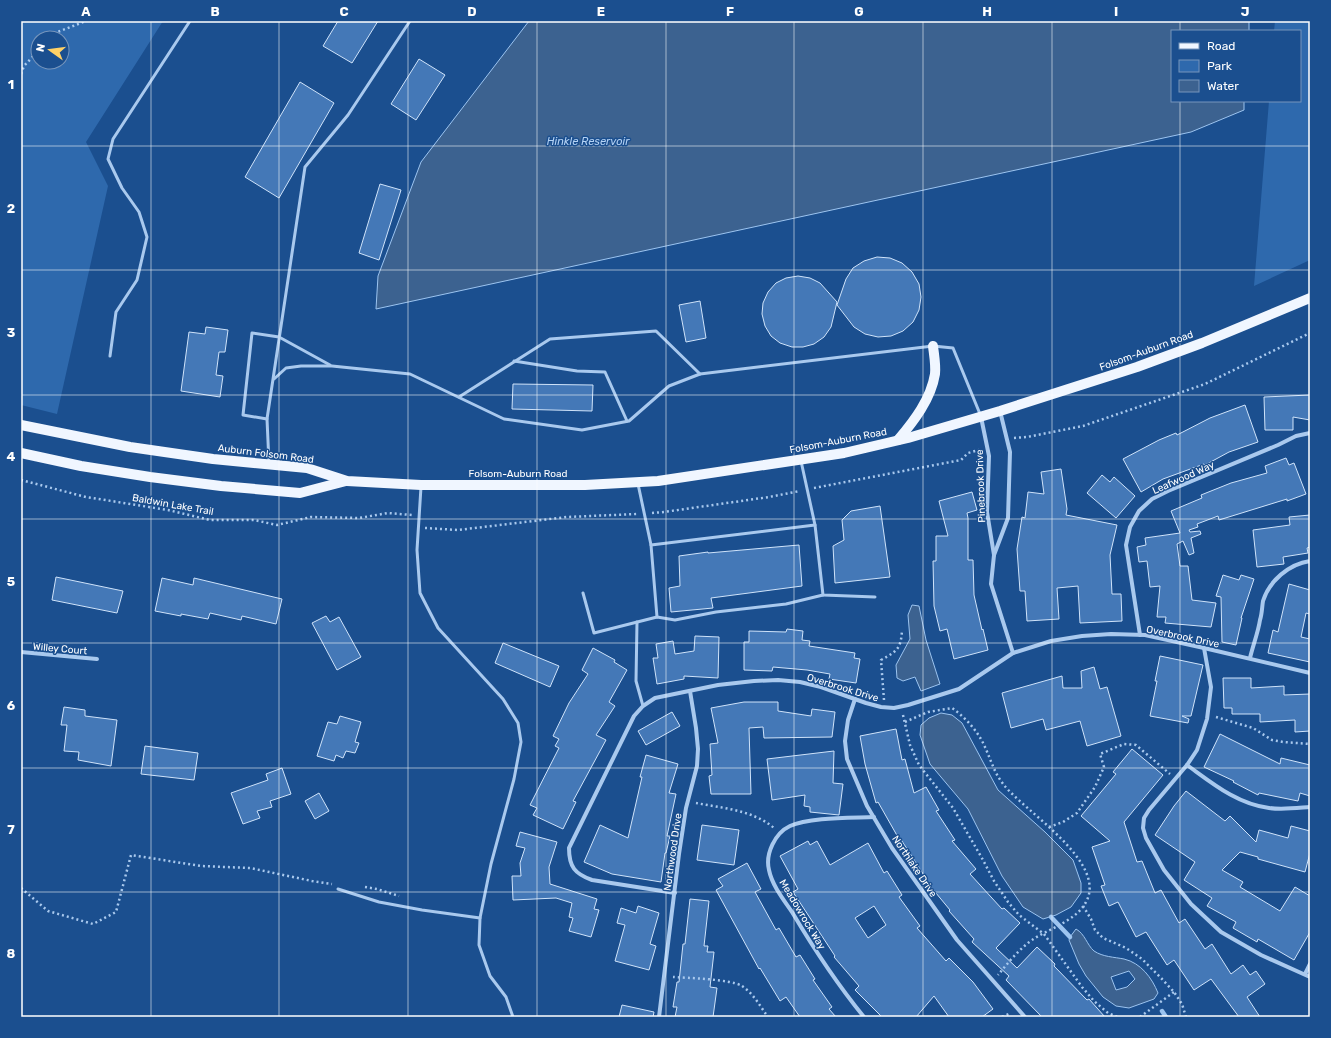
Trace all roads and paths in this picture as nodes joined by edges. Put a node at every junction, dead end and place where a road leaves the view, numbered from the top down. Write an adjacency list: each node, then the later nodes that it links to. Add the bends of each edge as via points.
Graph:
1 (86, 21): 4 (path)
2 (190, 21): 11 (lane, via 112,139 108,159 122,188 140,212 147,237 137,280 116,312)
3 (410, 21): 9 (lane, via 348,115 305,167)
4 (64, 30)
5 (30, 60): 6 (path)
6 (21, 74)
7 (1310, 298): 17 (main road, Folsom-Auburn Road, via 1137,368)
8 (1310, 333): 23 (path, via 1205,384 1083,426)
9 (279, 337): 13 (lane); 15 (lane); 19 (lane, via 252,333 243,415)
10 (933, 346): 14 (lane); 18 (lane, via 953,348); 24 (main road, via 935,373 929,394)
11 (110, 356)
12 (514, 361): 14 (lane, via 550,339 656,331); 16 (lane); 20 (lane, via 577,371 605,372)
13 (332, 366): 15 (lane, via 286,368); 16 (lane, via 410,374)
14 (700, 374): 20 (lane, via 669,386)
15 (274, 379): 19 (lane)
16 (459, 397): 20 (lane, via 504,419 535,424 582,430)
17 (1000, 411): 18 (main road, Folsom-Auburn Road); 39 (street, Pinebrook Drive, via 1010,452 1008,518)
18 (981, 416): 24 (main road, Folsom-Auburn Road); 39 (street, Pinebrook Drive, via 989,456 987,512)
19 (267, 419): 28 (lane)
20 (627, 421)
21 (21, 425): 28 (main road, Auburn Folsom Road, via 130,447)
22 (1310, 433): 47 (street, Leafwood Way, via 1296,436 1152,498 1138,511 1130,528 1126,546)
23 (1025, 437)
24 (898, 440): 26 (main road, Folsom-Auburn Road)
25 (21, 452): 30 (main road, via 81,466 237,488 300,493)
26 (801, 460): 31 (main road, Folsom-Auburn Road); 33 (lane)
27 (961, 460): 33 (path)
28 (269, 464): 30 (main road, Auburn Folsom Road, via 307,468)
29 (21, 480): 35 (path, Baldwin Lake Trail, via 86,497 168,510 210,520 254,520 277,525 311,517 359,518 388,513)
30 (347, 481): 32 (main road, Folsom-Auburn Road)
31 (638, 483): 32 (main road, Folsom-Auburn Road); 34 (lane)
32 (421, 485): 35 (lane)
33 (808, 490): 34 (path); 37 (lane)
34 (644, 513): 36 (path, via 567,517 458,530 424,528); 38 (lane)
35 (419, 516): 76 (lane, via 417,550 420,593 438,628 503,699 518,723 521,742)
36 (424, 521)
37 (815, 525): 38 (lane); 42 (lane)
38 (651, 545): 44 (lane)
39 (994, 555): 50 (street, Pinebrook Drive, via 991,584)
40 (1310, 561): 51 (street, via 1286,570 1272,584 1263,601)
41 (583, 592): 45 (lane, via 594,633)
42 (823, 595): 43 (lane); 44 (lane, via 786,604 716,612 675,620)
43 (875, 597)
44 (657, 617): 45 (lane)
45 (637, 622): 56 (lane, via 636,681)
46 (902, 630): 58 (path, via 901,642 895,652 881,660)
47 (1140, 635): 48 (street, Overbrook Drive); 50 (street, Overbrook Drive, via 1082,636 1051,641)
48 (1204, 648): 51 (street, Overbrook Drive); 59 (street, via 1211,687)
49 (21, 652): 52 (street, Willey Court)
50 (1013, 653): 57 (street, Overbrook Drive, via 960,689)
51 (1250, 658): 53 (street, Overbrook Drive)
52 (97, 659)
53 (1310, 673)
54 (690, 691): 55 (street, Overbrook Drive, via 718,685 778,680 821,687); 56 (street, Overbrook Drive, via 655,698); 64 (street, Northwood Drive, via 698,749 697,766)
55 (855, 699): 58 (street, Overbrook Drive); 66 (street, Northlake Drive, via 845,741 847,759)
56 (643, 706): 73 (street, Overbrook Drive, via 634,716 569,848 569,859 582,877)
57 (901, 706): 58 (street, Overbrook Drive); 60 (path)
58 (884, 707)
59 (1207, 715): 61 (path, via 1253,728 1272,740); 62 (street, via 1197,750)
60 (905, 722): 67 (path, via 928,712 952,708 962,715 979,736 1002,783); 77 (path, via 910,745 919,765 953,808 994,881 1020,915)
61 (1310, 744)
62 (1187, 765): 63 (street); 65 (street, via 1229,794 1249,804 1270,809)
63 (1175, 779): 67 (path, via 1136,745 1124,744 1100,754 1104,767 1095,787 1077,813); 79 (street, via 1144,818 1146,838 1164,870 1191,904 1221,932 1261,955)
64 (688, 802): 68 (path, via 757,817); 73 (street, Northwood Drive)
65 (1310, 807)
66 (874, 817): 68 (street, Meadowrock Way, via 804,821 788,826); 82 (street, Northlake Drive, via 908,872 957,940)
67 (1049, 827): 75 (path, via 1072,848 1084,867 1090,885)
68 (780, 834): 87 (street, Meadowrock Way, via 769,852 768,869 774,884 817,954)
69 (334, 884): 71 (path, via 250,868 201,866 131,855 116,912 93,924 48,911)
70 (362, 887): 74 (path)
71 (21, 888)
72 (338, 889): 76 (lane, via 379,902)
73 (675, 893): 80 (street, Northwood Drive)
74 (404, 898)
75 (1083, 906): 77 (path); 83 (path, via 1095,930 1103,938 1142,958)
76 (480, 918): 84 (lane, via 479,945 490,976 506,997)
77 (1044, 934): 82 (path, via 1015,954); 89 (path, via 1094,1001)
78 (1310, 964): 79 (street)
79 (1304, 974): 81 (street)
80 (664, 976): 85 (street, Northwood Drive); 86 (path, via 741,985)
81 (1310, 977)
82 (993, 981): 88 (street, Northlake Drive)
83 (1174, 992): 90 (path); 91 (path, via 1182,1004)
84 (513, 1017)
85 (659, 1017)
86 (768, 1017)
87 (864, 1017)
88 (1026, 1017)
89 (1117, 1017)
90 (1140, 1017)
91 (1186, 1017)

